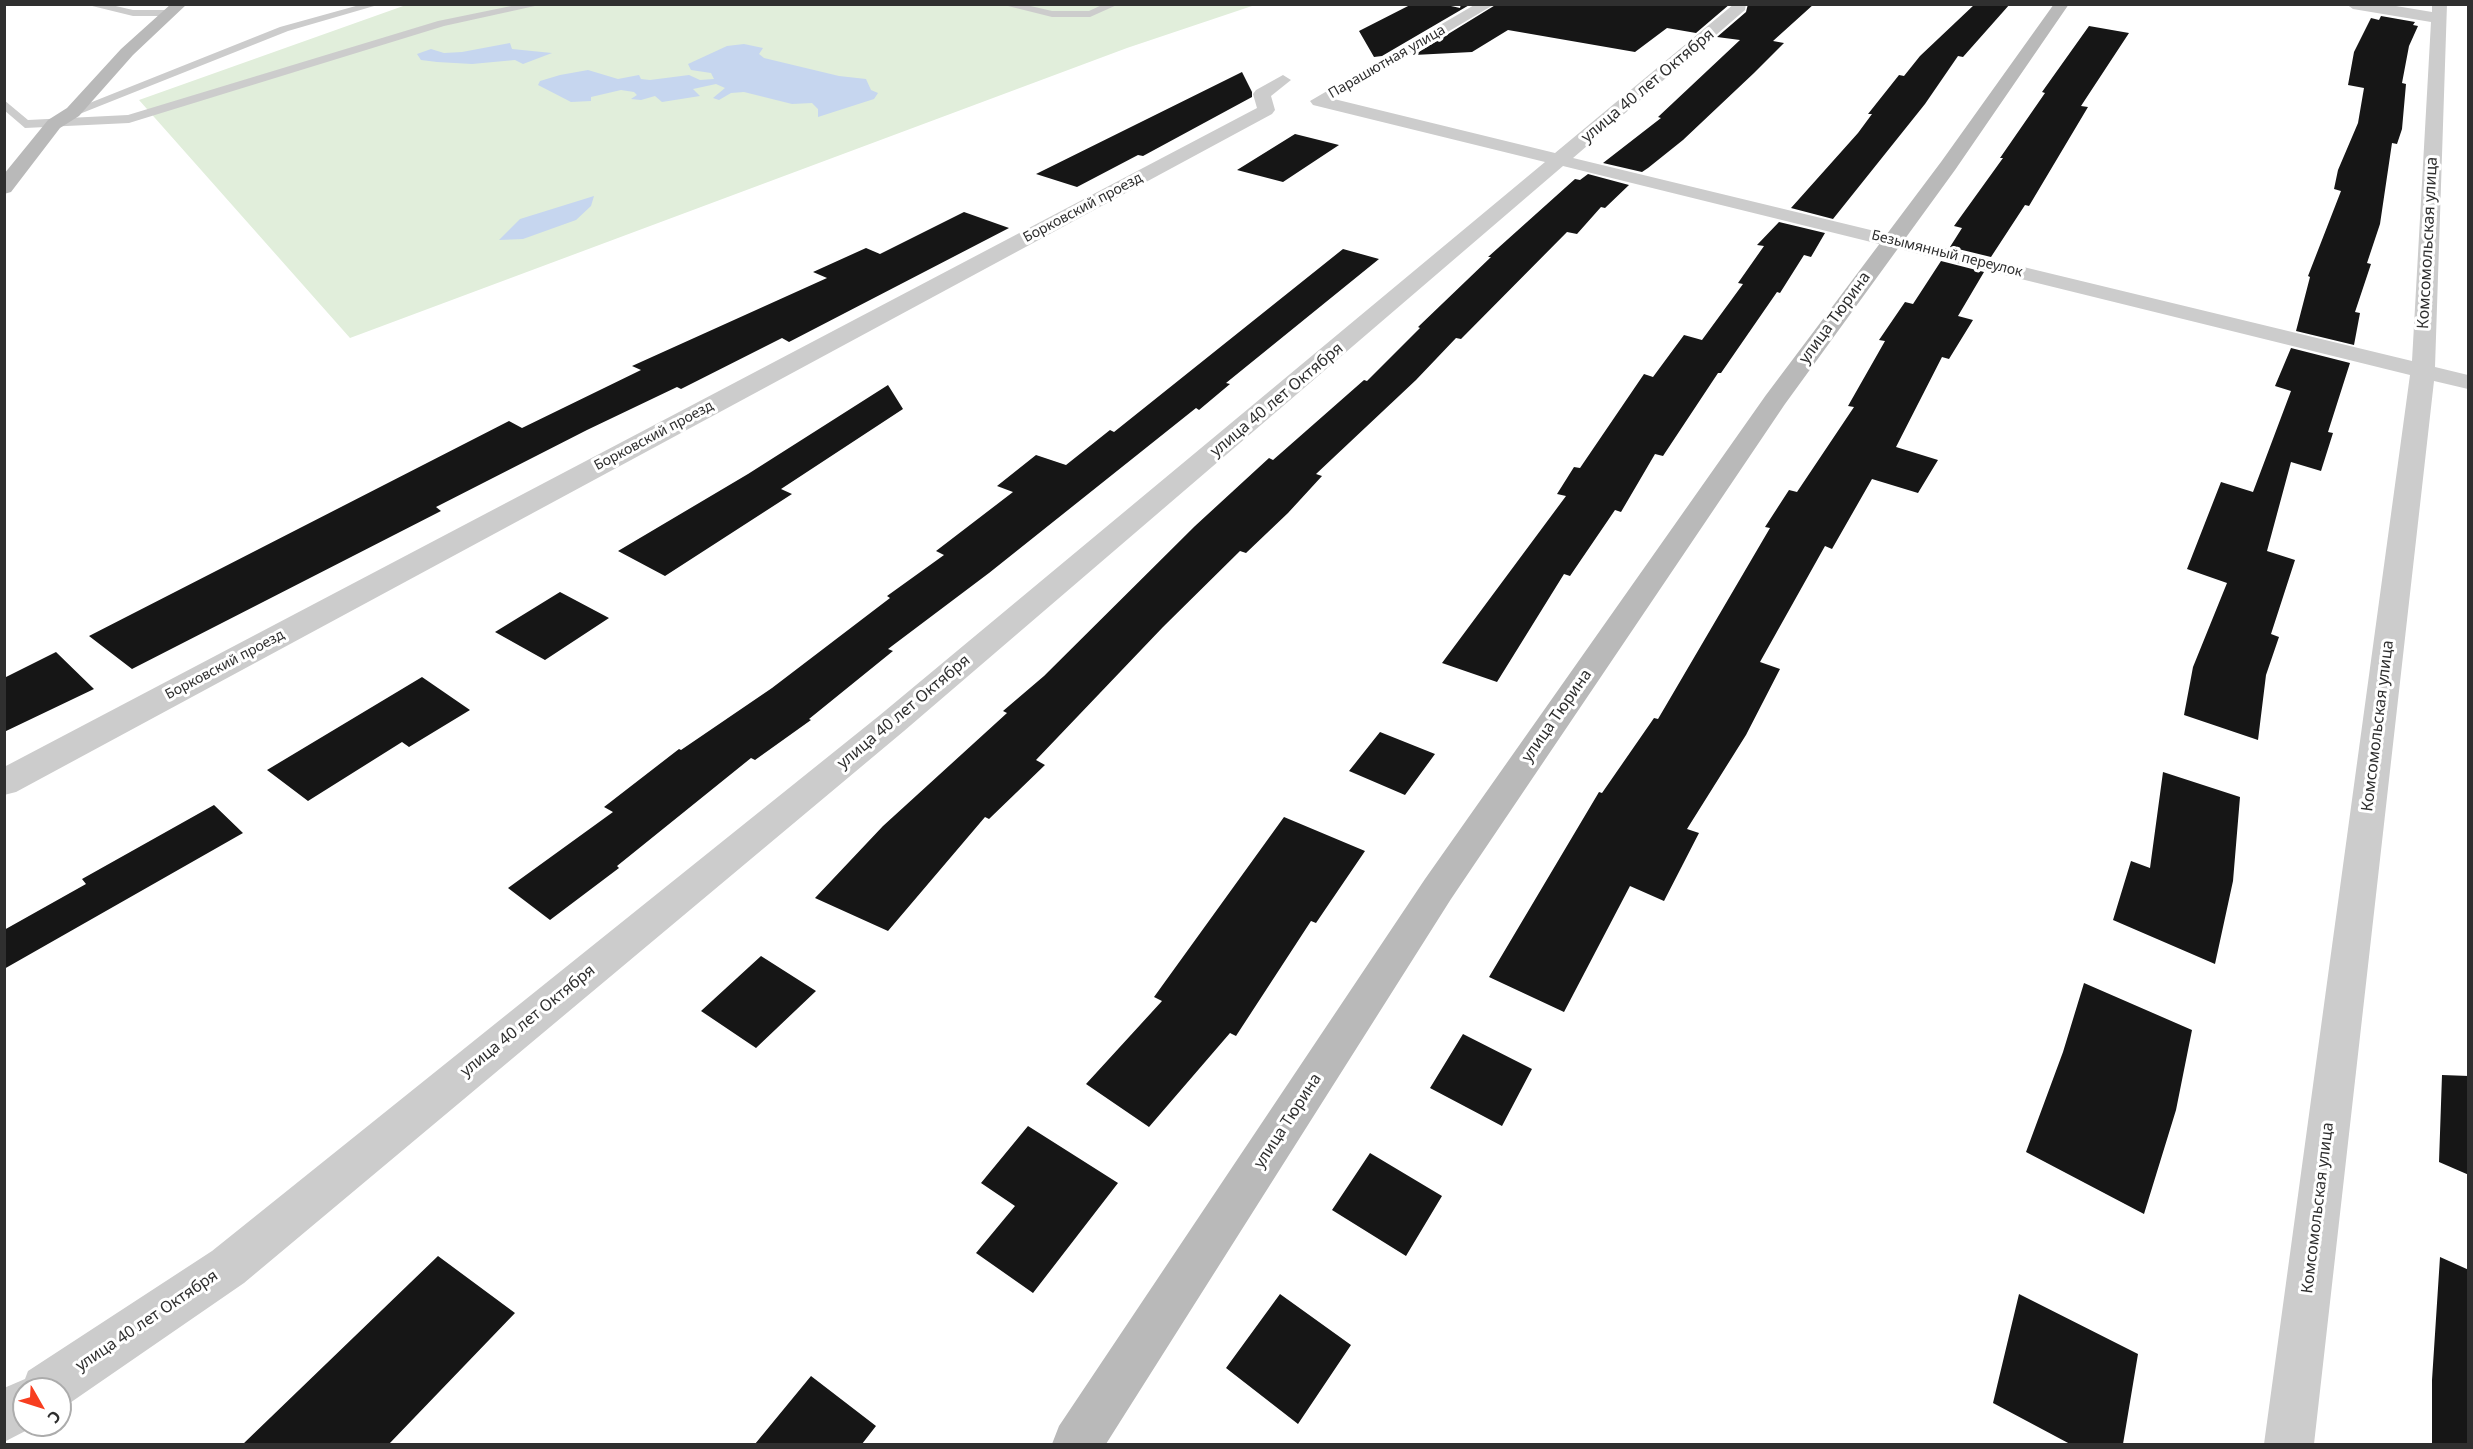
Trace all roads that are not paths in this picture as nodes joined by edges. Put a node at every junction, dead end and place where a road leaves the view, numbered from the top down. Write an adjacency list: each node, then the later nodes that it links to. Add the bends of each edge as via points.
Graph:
1 (89, 4): 10 (lane, via 133,13)
2 (376, 4): 14 (lane, via 284,29)
3 (539, 4): 15 (lane, via 442,23 129,119)
4 (1005, 4): 5 (lane, via 1052,14 1090,14)
5 (1114, 4)
6 (1488, 4): 16 (street, Парашютная улица, via 1319,101)
7 (2062, 4): 19 (street, улица Тюрина)
8 (2353, 4): 11 (street)
9 (1740, 7): 17 (street, улица 40 лет Октября)
10 (175, 8): 14 (street, via 127,52)
11 (2439, 11): 20 (street, Комсомольская улица)
12 (1284, 80): 22 (street, Борковский проезд, via 1262,94 1266,110)
13 (4, 102): 15 (lane, via 25,124)
14 (74, 112): 15 (street)
15 (54, 124): 18 (street)
16 (1426, 127): 17 (street, Безымянный переулок)
17 (1561, 160): 19 (street, Безымянный переулок); 23 (street, улица 40 лет Октября, via 883,731 228,1267)
18 (4, 188)
19 (1892, 241): 20 (street, Безымянный переулок); 24 (street, улица Тюрина, via 1775,399 1445,879)
20 (2423, 370): 21 (street, Безымянный переулок); 25 (street, Комсомольская улица)
21 (2469, 382)
22 (4, 783)
23 (64, 1377)
24 (1077, 1444)
25 (2289, 1444)

